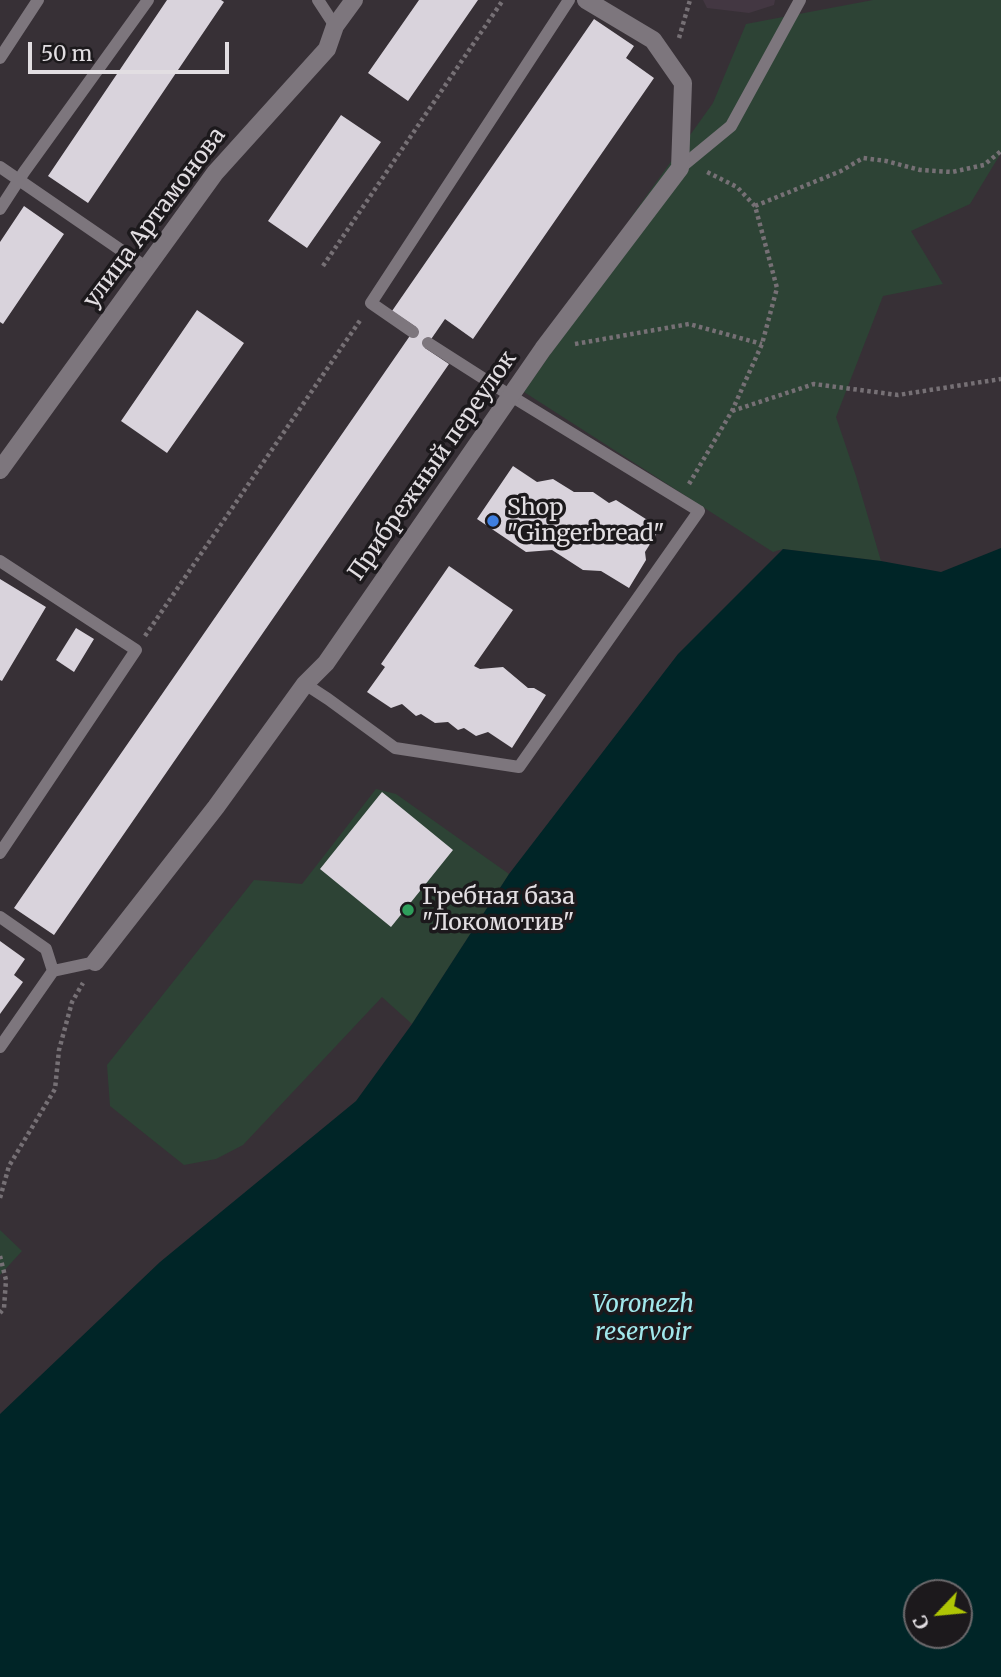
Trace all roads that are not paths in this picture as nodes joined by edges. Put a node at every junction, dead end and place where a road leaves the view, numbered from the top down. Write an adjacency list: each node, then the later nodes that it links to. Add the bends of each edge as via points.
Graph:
1 (38, 0): 9 (lane)
2 (148, 0): 12 (lane)
3 (318, 0): 8 (lane)
4 (354, 0): 8 (street, улица Артамонова)
5 (569, 0): 15 (lane, via 371,303)
6 (586, 0): 11 (street, via 653,40 683,83)
7 (800, 0): 11 (lane, via 731,126)
8 (335, 26): 14 (street, улица Артамонова, via 327,48 215,173)
9 (0, 58)
10 (0, 167): 12 (lane)
11 (680, 168): 17 (street, Прибрежный переулок)
12 (19, 180): 13 (lane); 14 (lane)
13 (0, 209)
14 (147, 268): 18 (street, улица Артамонова)
15 (413, 332)
16 (428, 343): 17 (lane)
17 (511, 396): 20 (street, Прибрежный переулок, via 326,663); 20 (lane, via 699,511 519,767 395,748)
18 (0, 470)
19 (0, 561): 21 (lane, via 136,650)
20 (305, 684): 23 (street, Прибрежный переулок)
21 (0, 853)
22 (0, 916): 24 (lane, via 46,949)
23 (94, 962): 24 (lane)
24 (53, 971): 25 (lane)
25 (0, 1047)

